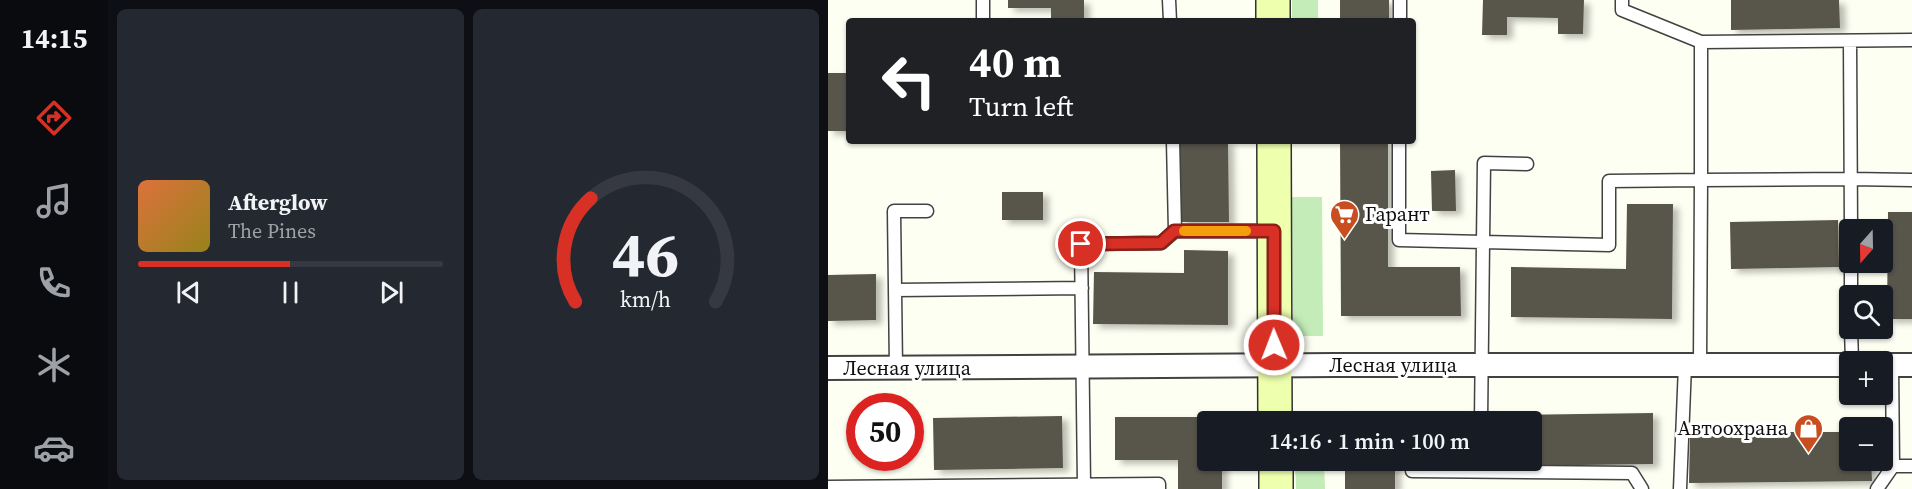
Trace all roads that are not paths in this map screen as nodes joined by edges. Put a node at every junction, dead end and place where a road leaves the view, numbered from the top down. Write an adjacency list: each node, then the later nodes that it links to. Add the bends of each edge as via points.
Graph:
1 (983, 0): 6 (lane)
2 (1169, 0): 7 (lane)
3 (1273, 0): 8 (main road)
4 (1400, 0): 9 (lane)
5 (1622, 0): 12 (lane, via 1622,10)
6 (983, 18)
7 (1170, 18)
8 (1273, 18)
9 (1400, 18)
10 (1912, 40): 11 (lane)
11 (1850, 41): 12 (lane); 17 (lane)
12 (1701, 42): 18 (lane)
13 (1173, 144): 22 (lane)
14 (1274, 144): 23 (main road)
15 (1399, 144): 24 (lane, via 1399,240)
16 (1527, 164): 24 (lane, via 1484,163)
17 (1851, 179): 18 (lane); 19 (lane); 21 (lane)
18 (1701, 180): 24 (lane, via 1609,182 1609,245); 30 (lane)
19 (1912, 180)
20 (927, 211): 26 (lane, via 894,211)
21 (1851, 219)
22 (1174, 231): 23 (lane); 25 (lane, via 1161,243 1081,244)
23 (1274, 231): 28 (main road)
24 (1483, 242): 29 (lane)
25 (1082, 288): 26 (lane); 32 (lane)
26 (895, 290): 34 (lane)
27 (1839, 363): 30 (street, Лесная улица)
28 (1274, 365): 29 (street, Лесная улица); 32 (street, Лесная улица); 35 (main road)
29 (1483, 365): 30 (street, Лесная улица); 36 (lane)
30 (1692, 365): 47 (lane)
31 (1895, 365): 37 (lane)
32 (1084, 366): 34 (street, Лесная улица); 42 (lane)
33 (828, 368): 34 (street, Лесная улица)
34 (896, 368)
35 (1275, 411)
36 (1481, 411)
37 (1893, 466): 38 (lane)
38 (1912, 466)
39 (1542, 469): 46 (lane, via 1632,473)
40 (1275, 471): 45 (main road)
41 (1890, 471): 48 (lane)
42 (1082, 487): 43 (lane); 44 (lane, via 1159,484)
43 (828, 488)
44 (1159, 489)
45 (1276, 489)
46 (1642, 489)
47 (1680, 489)
48 (1877, 489)

